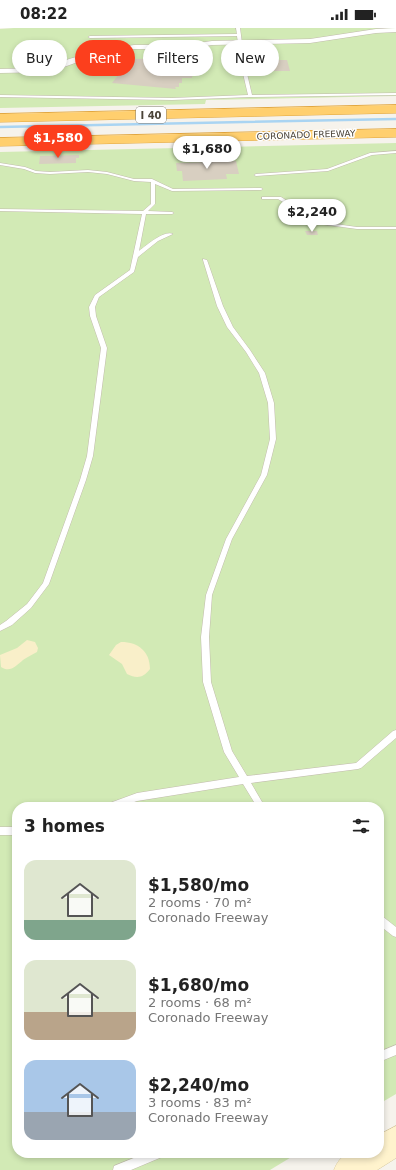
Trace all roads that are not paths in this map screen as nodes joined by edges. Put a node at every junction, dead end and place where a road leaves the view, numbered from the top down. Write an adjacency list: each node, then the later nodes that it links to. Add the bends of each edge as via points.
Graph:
1 (238, 28): 3 (lane)
2 (396, 30): 6 (street)
3 (239, 35): 4 (lane); 5 (lane)
4 (90, 37)
5 (240, 40)
6 (279, 41)
7 (221, 43): 8 (street, via 184,47 134,47 108,51 50,70)
8 (0, 71)
9 (245, 76): 12 (lane)
10 (396, 94): 12 (lane)
11 (0, 96): 12 (lane, via 172,99)
12 (250, 96)
13 (396, 106): 15 (highway)
14 (396, 109): 15 (highway, I 40)
15 (301, 111): 16 (highway, I 40)
16 (0, 118)
17 (396, 134): 18 (highway, CORONADO FREEWAY / I 40)
18 (0, 142)
19 (396, 152): 21 (lane, via 371,154 328,170)
20 (0, 164): 22 (lane, via 35,172 88,171)
21 (256, 175)
22 (153, 181): 23 (lane, via 172,190); 26 (lane, via 153,204)
23 (260, 189)
24 (264, 198): 28 (lane, via 278,198 320,223 357,228)
25 (0, 210): 26 (lane)
26 (144, 213): 27 (lane); 30 (lane)
27 (172, 213)
28 (396, 228)
29 (171, 234): 30 (lane, via 156,240)
30 (136, 256): 32 (lane, via 132,271 97,296 92,307 104,348 90,456 46,584 29,606)
31 (205, 260): 34 (lane, via 220,306 230,327 262,373 271,403 274,439 264,475 229,539 209,595 206,637 208,682 228,752)
32 (0, 628)
33 (396, 733): 34 (lane, via 358,766)
34 (244, 780): 35 (lane, via 137,797); 36 (lane)
35 (124, 802)
36 (258, 802)
37 (12, 830): 38 (lane)
38 (0, 831)
39 (384, 923): 40 (lane)
40 (396, 933)
41 (396, 1050): 42 (lane)
42 (384, 1055)
43 (396, 1141): 44 (street)
44 (384, 1148)
45 (146, 1158): 47 (lane)
46 (368, 1158): 48 (street)
47 (118, 1170)
48 (349, 1170)

